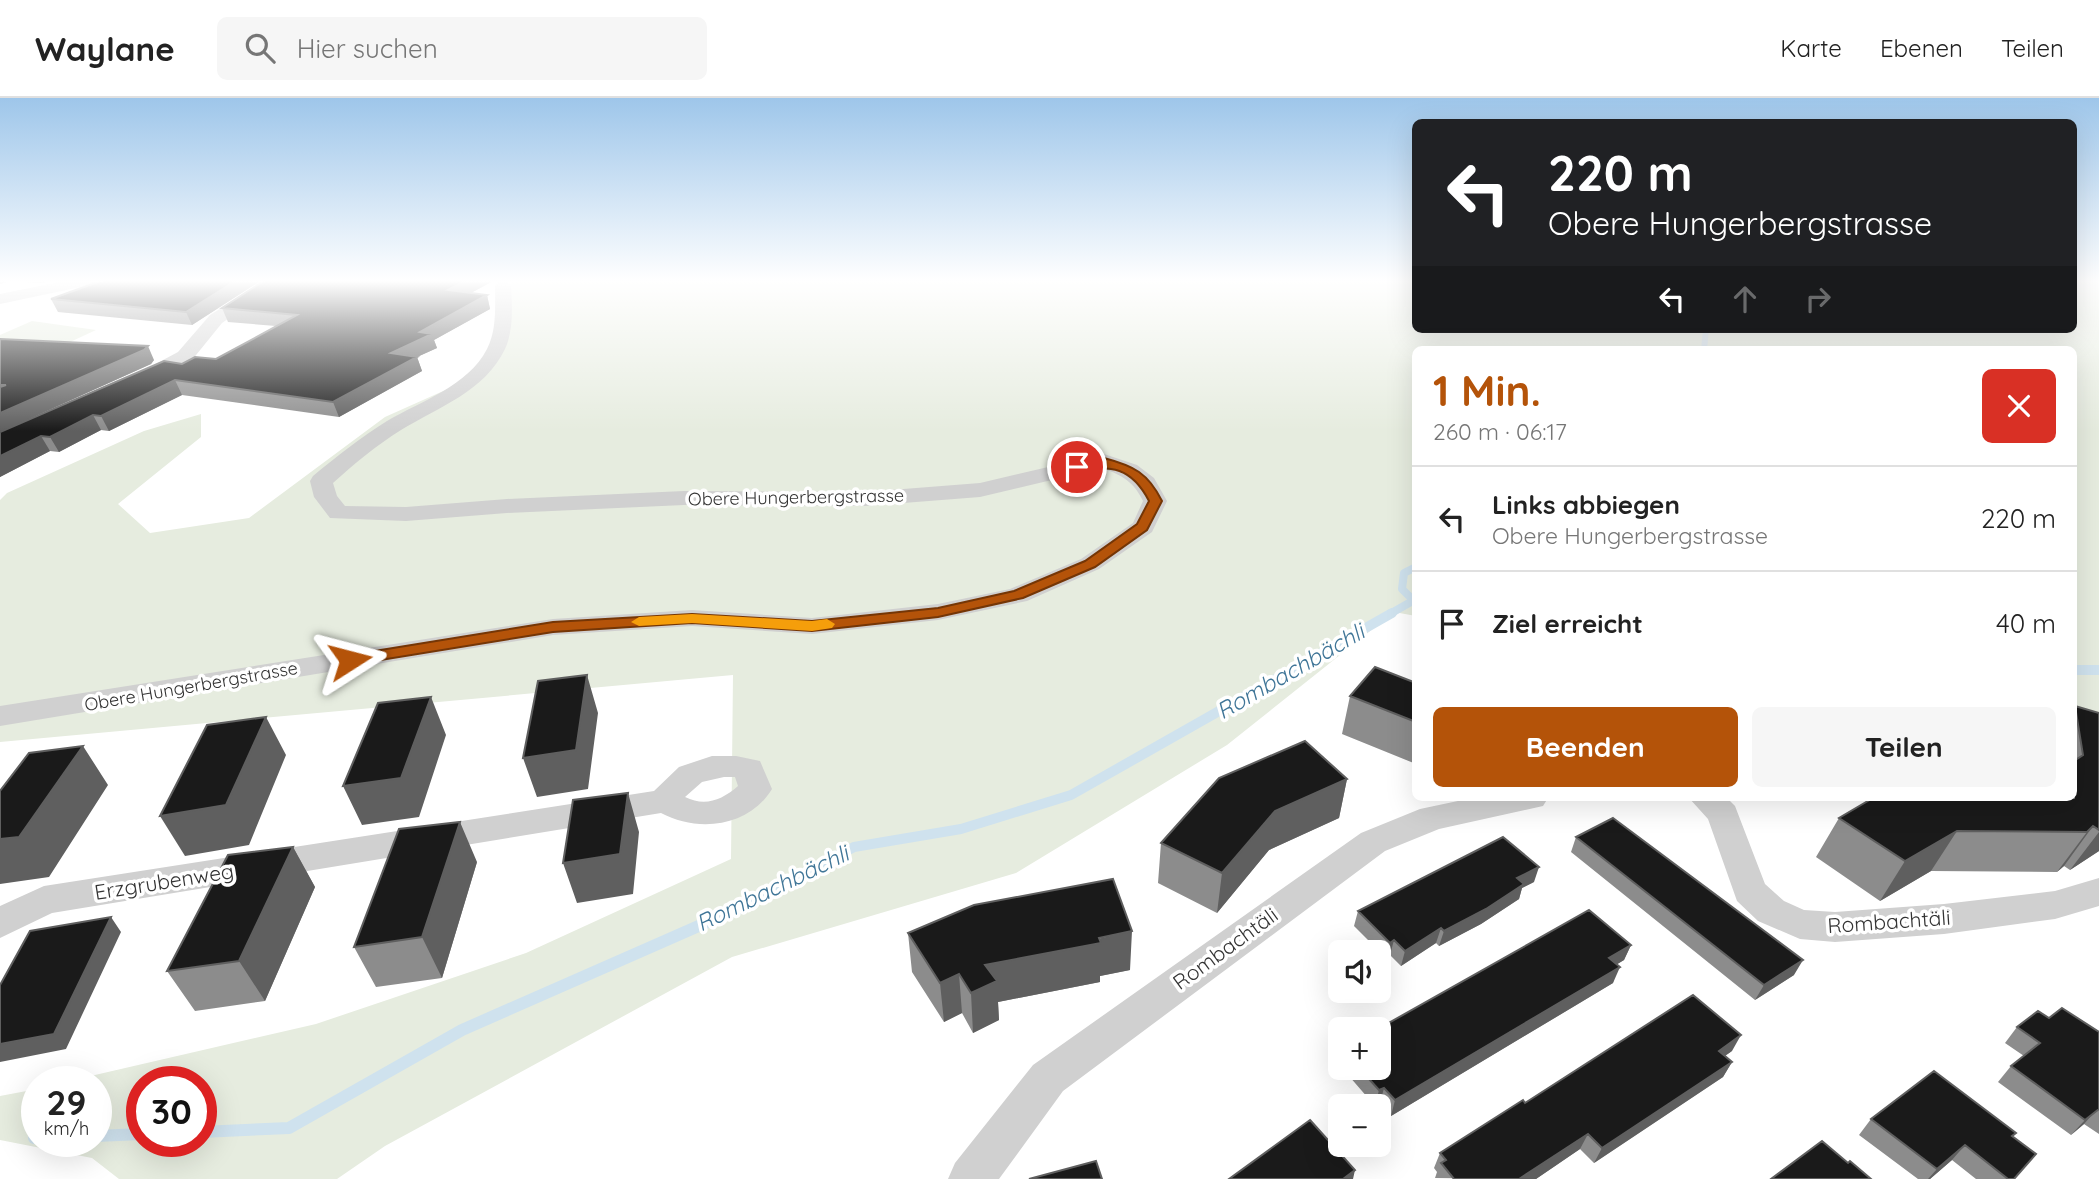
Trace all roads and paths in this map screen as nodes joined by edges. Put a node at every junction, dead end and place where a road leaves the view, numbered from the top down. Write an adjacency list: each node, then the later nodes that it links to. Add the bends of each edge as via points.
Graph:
1 (206, 330): 3 (street, via 185,356)
2 (502, 330): 4 (street, Obere Hungerbergstrasse, via 486,365 457,390 392,427 321,481 338,513 406,514 684,498 864,499 980,490 1104,461 1146,482 1156,501 1143,527 1090,564 1018,595 938,612 812,626 692,618 553,627)
3 (125, 387)
4 (0, 716)
5 (665, 801): 9 (street, Erzgrubenweg, via 44,900)
6 (1516, 801): 10 (street, Rombachtäli, via 1432,818 1373,842 1048,1078)
7 (1709, 801): 8 (street, Rombachtäli, via 1723,814 1750,891 1771,911 1800,924 1835,927 1944,919 2055,905)
8 (2099, 892)
9 (0, 923)
10 (971, 1179)

